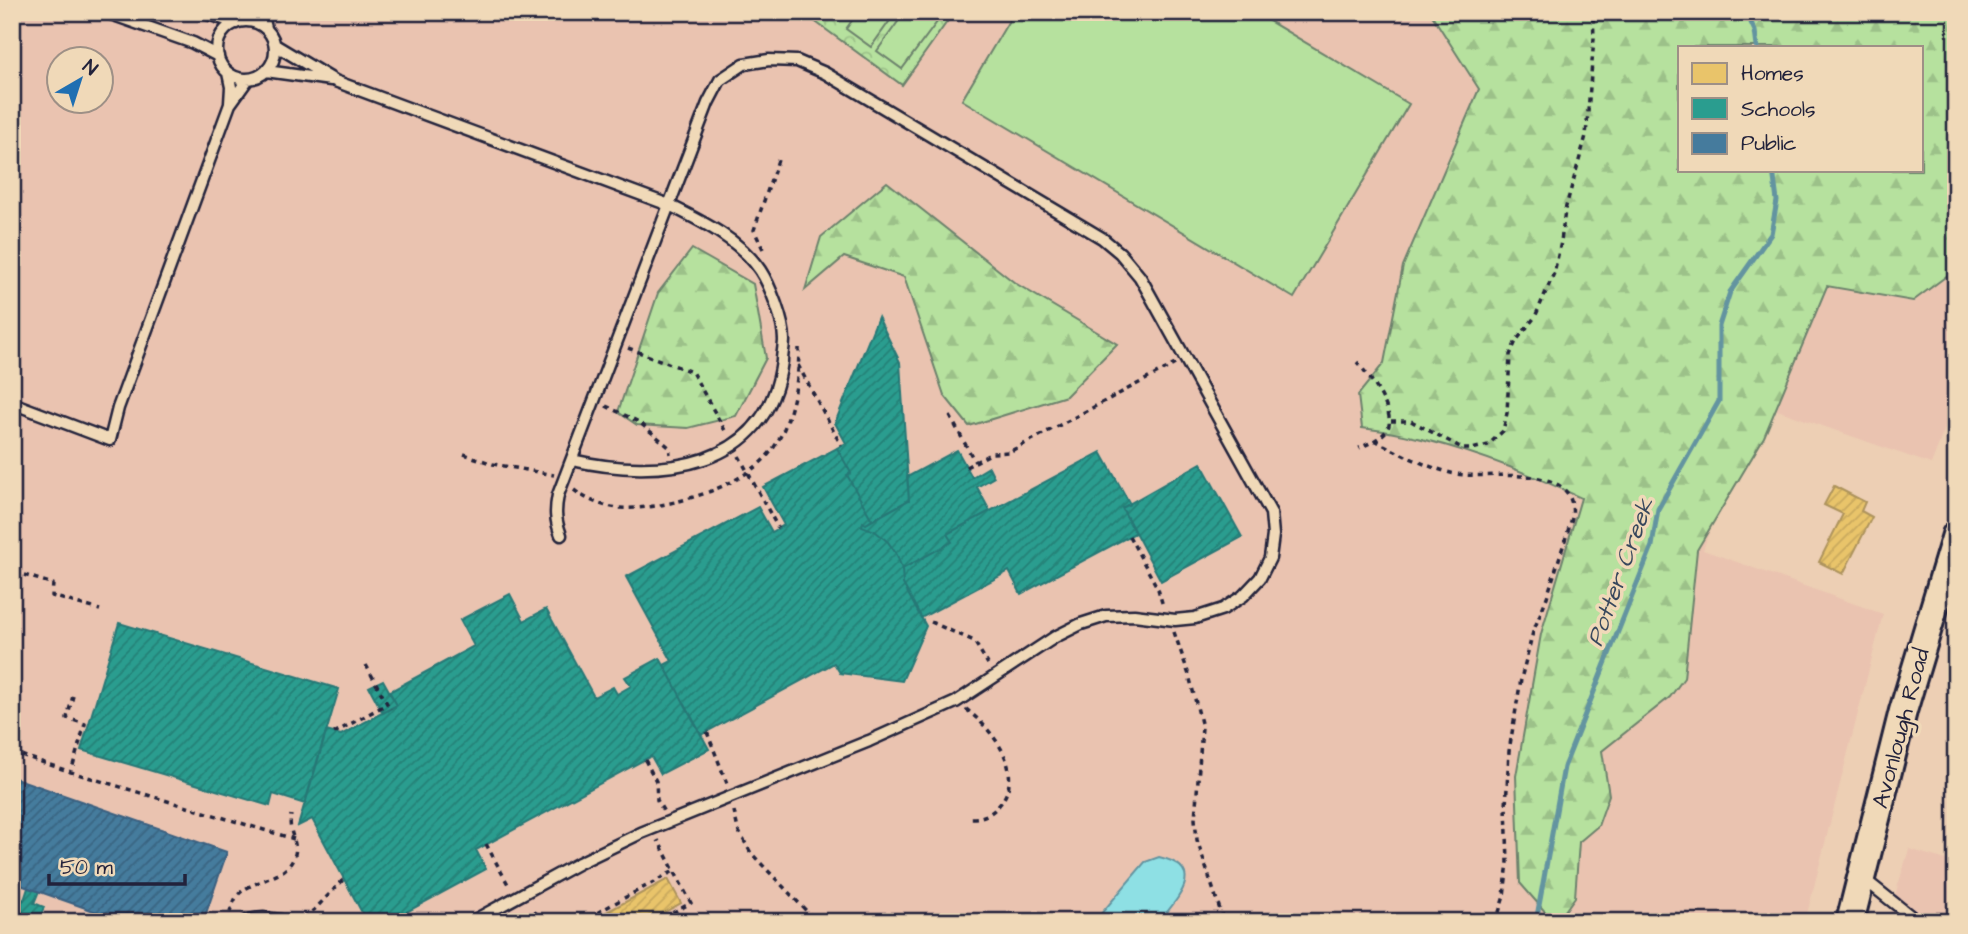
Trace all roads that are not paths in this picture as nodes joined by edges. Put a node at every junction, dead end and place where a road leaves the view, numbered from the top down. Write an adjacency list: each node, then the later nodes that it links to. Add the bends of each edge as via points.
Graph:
1 (105, 12): 8 (lane)
2 (202, 12): 5 (lane)
3 (254, 12): 5 (lane)
4 (262, 12): 6 (lane)
5 (241, 22): 6 (lane); 8 (lane, via 220,36)
6 (265, 28): 7 (lane)
7 (275, 45): 9 (lane); 12 (lane)
8 (218, 56): 10 (lane)
9 (266, 71): 11 (lane); 12 (lane)
10 (228, 73): 11 (lane); 13 (lane)
11 (248, 79): 13 (lane)
12 (335, 81): 14 (lane)
13 (230, 104): 15 (lane, via 110,440)
14 (669, 205): 16 (lane); 16 (lane, via 711,227 760,269 776,304 784,338 772,396 758,423 733,446 711,458 636,470); 22 (lane, via 720,80 744,64 769,60 797,61 825,73 1120,253 1140,277 1271,513 1270,558 1260,578 1223,609 1195,618 1106,616 1081,624 956,702 652,829)
15 (12, 403)
16 (572, 460): 17 (lane, via 555,509)
17 (561, 535)
18 (1956, 535): 19 (street, Avonlough Road, via 1903,711)
19 (1861, 877): 23 (street, Avonlough Road); 24 (lane)
20 (245, 922): 21 (lane, via 252,918)
21 (293, 922)
22 (471, 922)
23 (1850, 922)
24 (1918, 922)

